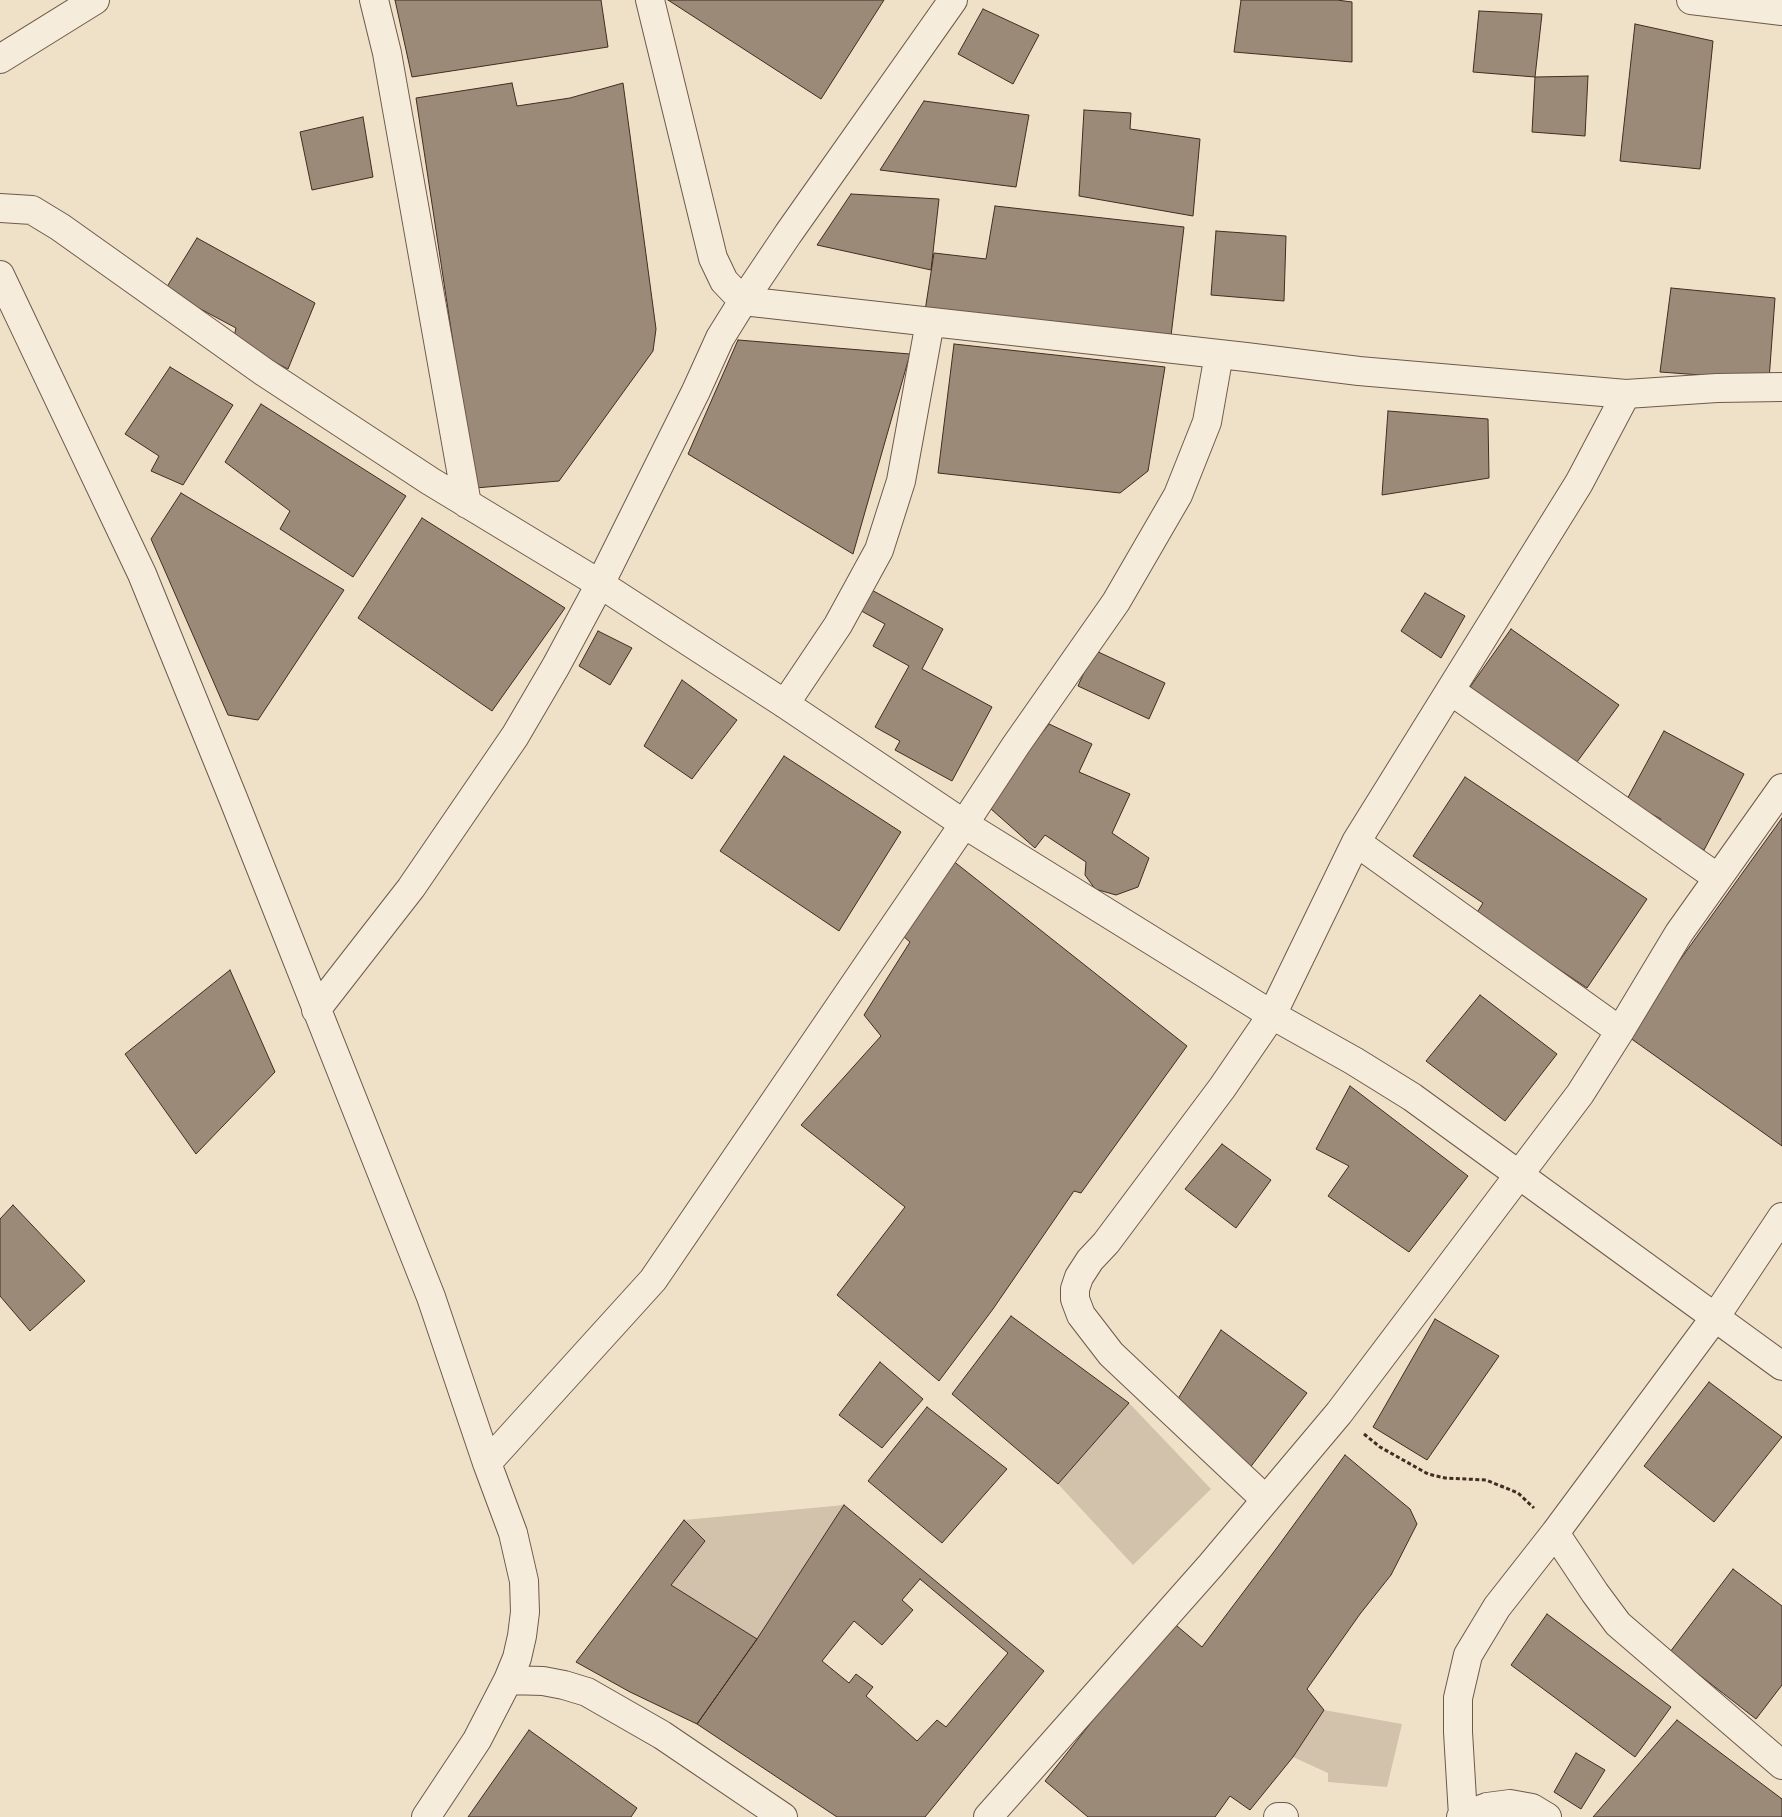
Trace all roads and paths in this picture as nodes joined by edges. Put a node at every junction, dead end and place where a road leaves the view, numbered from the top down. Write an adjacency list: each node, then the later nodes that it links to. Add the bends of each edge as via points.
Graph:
1 (95, 0): 7 (street)
2 (374, 0): 15 (street, via 387,52)
3 (650, 0): 10 (street, via 713,258 724,281)
4 (953, 0): 10 (street)
5 (1691, 0): 6 (street)
6 (1782, 11)
7 (0, 58)
8 (0, 208): 15 (street, via 32,210 60,227 264,372)
9 (0, 275): 23 (street, via 142,574)
10 (742, 301): 11 (street); 16 (street, via 720,338)
11 (930, 322): 12 (street); 18 (street, via 901,481 879,550 838,625)
12 (1219, 354): 14 (street, via 1359,371); 20 (street, via 1207,422 1178,495 1116,602)
13 (1782, 387): 14 (street)
14 (1626, 394): 17 (street, via 1579,483)
15 (467, 504): 16 (street)
16 (600, 584): 18 (street); 23 (street, via 515,736 411,888)
17 (1451, 691): 21 (street); 22 (street)
18 (785, 704): 20 (street)
19 (1782, 788): 22 (street)
20 (964, 824): 24 (street); 31 (street, via 653,1280)
21 (1356, 842): 24 (street); 25 (street)
22 (1718, 878): 25 (street, via 1679,933)
23 (316, 1010): 31 (street, via 431,1297)
24 (1272, 1015): 26 (street, via 1412,1097); 32 (street, via 1222,1088 1090,1260 1075,1289 1081,1315 1111,1354)
25 (1620, 1031): 26 (street, via 1580,1094)
26 (1520, 1175): 28 (street); 30 (street)
27 (1782, 1218): 28 (street)
28 (1716, 1316): 29 (street); 33 (street)
29 (1782, 1366)
30 (1340, 1413): 32 (street); 33 (path, via 1380,1447 1428,1474 1451,1479 1486,1480 1518,1493 1545,1518)
31 (487, 1463): 34 (street, via 514,1533 524,1581 522,1636)
32 (1266, 1500): 39 (street)
33 (1555, 1533): 35 (street, via 1618,1624); 36 (street, via 1497,1607 1468,1655 1458,1698)
34 (508, 1680): 37 (street, via 477,1740); 38 (street, via 544,1681 587,1692 662,1735)
35 (1782, 1765)
36 (1462, 1816): 42 (street, via 1487,1807 1510,1804 1532,1808)
37 (426, 1817)
38 (783, 1817)
39 (988, 1817)
40 (1278, 1817): 41 (street)
41 (1284, 1817)
42 (1547, 1817)

